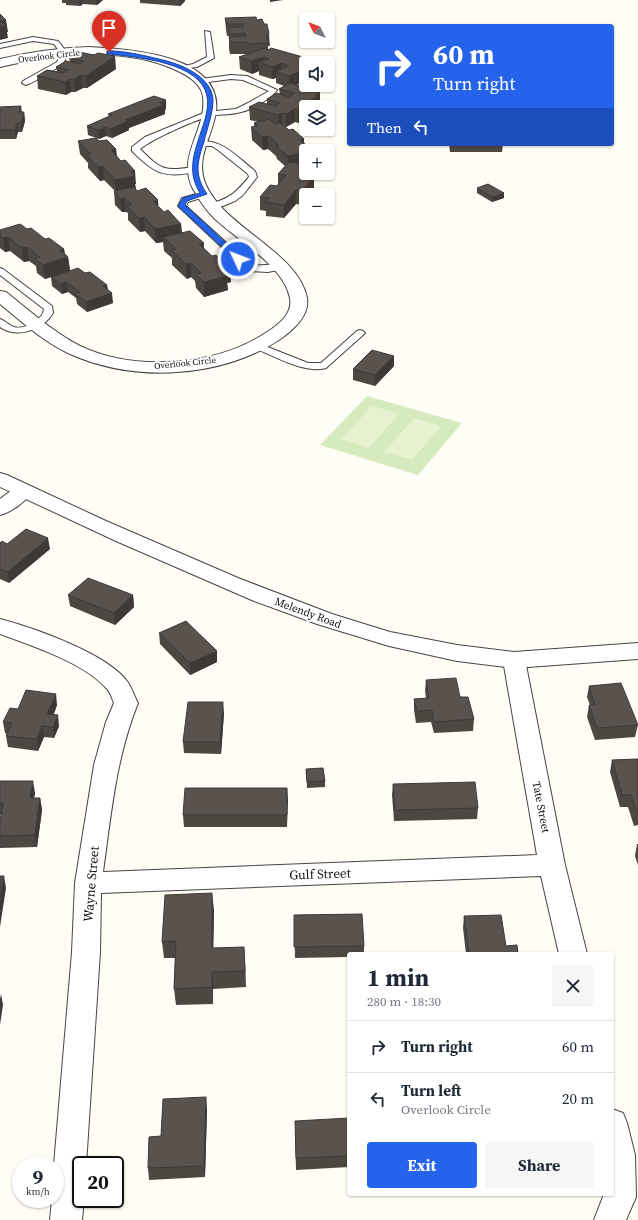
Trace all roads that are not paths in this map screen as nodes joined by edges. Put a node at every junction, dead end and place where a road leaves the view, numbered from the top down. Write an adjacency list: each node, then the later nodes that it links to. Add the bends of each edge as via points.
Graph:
1 (207, 32): 5 (lane, via 211,58 195,66)
2 (0, 46): 3 (lane, via 33,40 50,40 56,42)
3 (64, 53): 4 (street, Overlook Circle); 5 (street, Overlook Circle, via 122,53 155,59); 7 (lane, via 60,63)
4 (0, 63)
5 (182, 68): 6 (street, Overlook Circle)
6 (202, 81): 8 (street, via 210,95); 8 (lane, via 244,78 273,90 237,111)
7 (26, 83)
8 (209, 114): 9 (street); 10 (lane, via 148,139 135,150 157,171 167,173)
9 (200, 144): 10 (street); 11 (lane, via 214,144 221,148 252,173 253,177 238,196 228,202)
10 (194, 169): 11 (street, Overlook Circle, via 198,184)
11 (208, 200): 12 (street, Overlook Circle, via 219,214); 12 (lane, via 185,200 182,206 250,269 268,270)
12 (280, 267): 18 (street, Overlook Circle, via 298,292 297,311 283,329)
13 (0, 272): 16 (lane, via 49,308 46,318)
14 (0, 296): 16 (street, Overlook Circle)
15 (0, 322): 16 (lane, via 8,328 17,330)
16 (36, 324): 18 (street, Overlook Circle, via 58,340 85,354 102,360 141,366 163,367 203,362 241,353)
17 (360, 333): 18 (lane, via 323,366 307,366)
18 (257, 346)
19 (0, 479): 20 (street, Melendy Road)
20 (23, 491): 21 (street); 24 (street, Melendy Road, via 121,536 322,620 418,647)
21 (0, 510)
22 (0, 626): 26 (street, Wayne Street, via 84,661 118,686 126,703 106,765)
23 (638, 651): 24 (street, Melendy Road)
24 (514, 660): 25 (street, Tate Street)
25 (552, 865): 26 (street, Gulf Street); 27 (street, Tate Street)
26 (88, 883): 29 (street, Wayne Street, via 86,952)
27 (573, 952)
28 (614, 1131): 30 (street, via 620,1155 620,1197)
29 (66, 1220)
30 (610, 1220)

